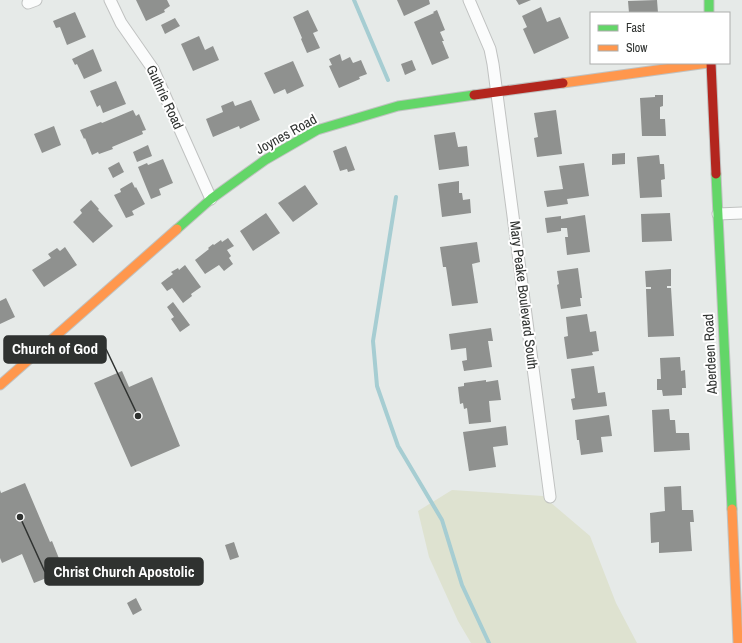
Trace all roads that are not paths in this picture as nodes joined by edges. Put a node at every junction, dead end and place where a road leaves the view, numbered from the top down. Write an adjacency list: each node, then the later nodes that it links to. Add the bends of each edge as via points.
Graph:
1 (110, 0): 8 (street, Guthrie Road, via 121,23 153,69)
2 (470, 0): 7 (street, Mary Peake Boulevard South, via 490,49)
3 (708, 0): 4 (street)
4 (709, 12)
5 (701, 64): 7 (street, Joynes Road)
6 (711, 64): 10 (street, Aberdeen Road)
7 (498, 92): 8 (street, Joynes Road, via 398,106 317,130 265,160); 12 (street, Mary Peake Boulevard South)
8 (211, 199): 11 (street, Joynes Road)
9 (742, 213): 10 (street)
10 (718, 214): 13 (street, Aberdeen Road)
11 (0, 385)
12 (550, 497)
13 (737, 522): 14 (street, Aberdeen Road)
14 (738, 643)

